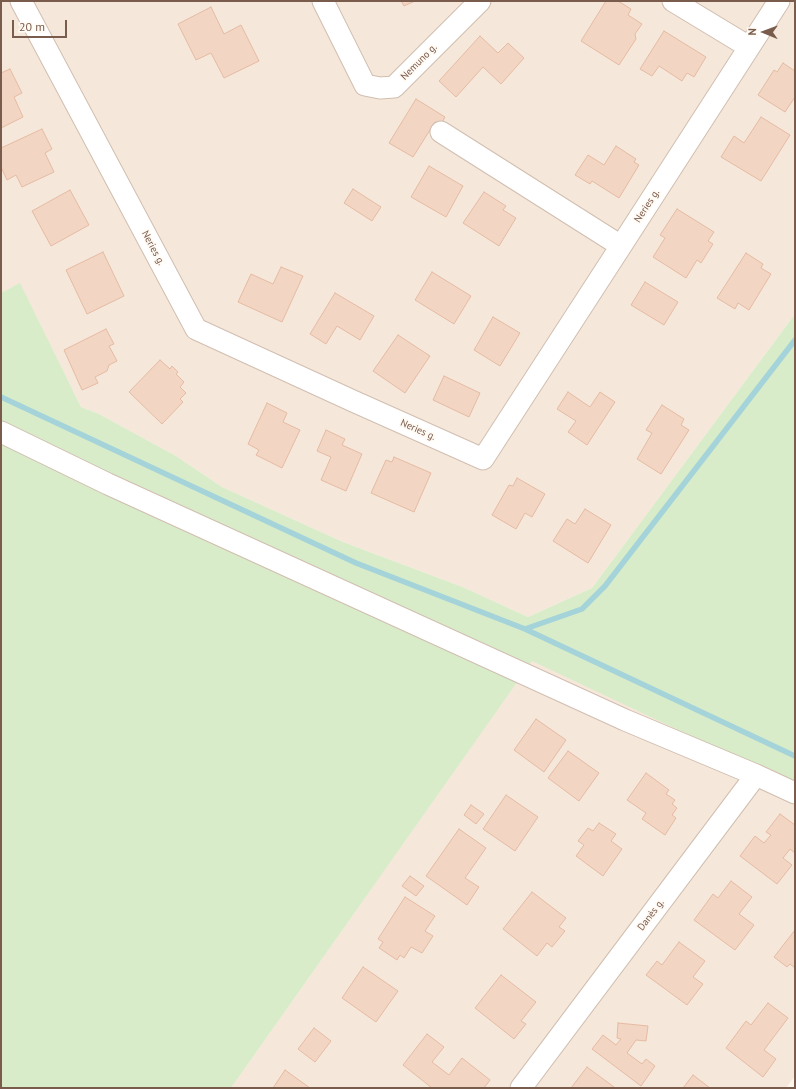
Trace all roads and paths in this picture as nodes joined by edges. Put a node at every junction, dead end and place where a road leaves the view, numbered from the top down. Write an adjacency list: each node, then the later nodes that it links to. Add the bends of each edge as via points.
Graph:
1 (21, 1): 8 (street, Neries g., via 196,329 483,459)
2 (323, 1): 3 (street, Nemuno g., via 365,85 380,88 394,87)
3 (480, 1)
4 (673, 1): 6 (street)
5 (779, 1): 6 (street, Neries g.)
6 (749, 47): 8 (street, Neries g.)
7 (441, 132): 8 (street)
8 (622, 246)
9 (1, 432): 10 (street, via 116,488 625,720)
10 (756, 775): 11 (street); 12 (street, Danės g.)
11 (795, 793)
12 (521, 1088)

